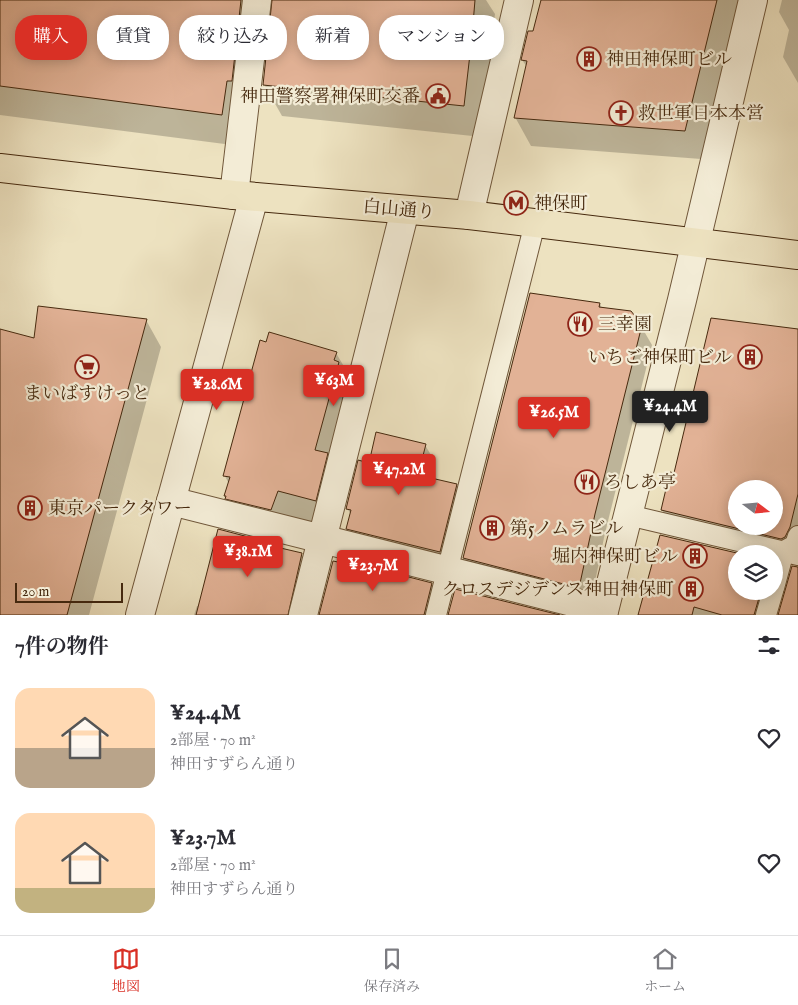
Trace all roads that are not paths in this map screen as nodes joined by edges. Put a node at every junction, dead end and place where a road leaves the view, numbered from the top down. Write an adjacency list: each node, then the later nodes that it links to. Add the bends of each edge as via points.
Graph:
1 (257, 0): 5 (street)
2 (519, 0): 7 (street)
3 (753, 0): 9 (street)
4 (0, 168): 5 (main road, 白山通り)
5 (244, 196): 6 (main road, 白山通り); 11 (street)
6 (405, 210): 7 (main road, 白山通り); 14 (street)
7 (469, 215): 8 (main road, 白山通り)
8 (535, 223): 9 (main road, 白山通り); 17 (lane)
9 (695, 241): 10 (main road, 白山通り); 12 (street)
10 (798, 255)
11 (171, 500): 14 (street); 20 (street)
12 (628, 515): 15 (lane); 19 (street)
13 (798, 536): 15 (lane)
14 (322, 538): 17 (street); 21 (street)
15 (791, 553): 16 (lane)
16 (783, 569)
17 (447, 570): 19 (street); 22 (lane)
18 (770, 600): 23 (lane)
19 (603, 612)
20 (140, 615)
21 (303, 615)
22 (436, 615)
23 (766, 615)

